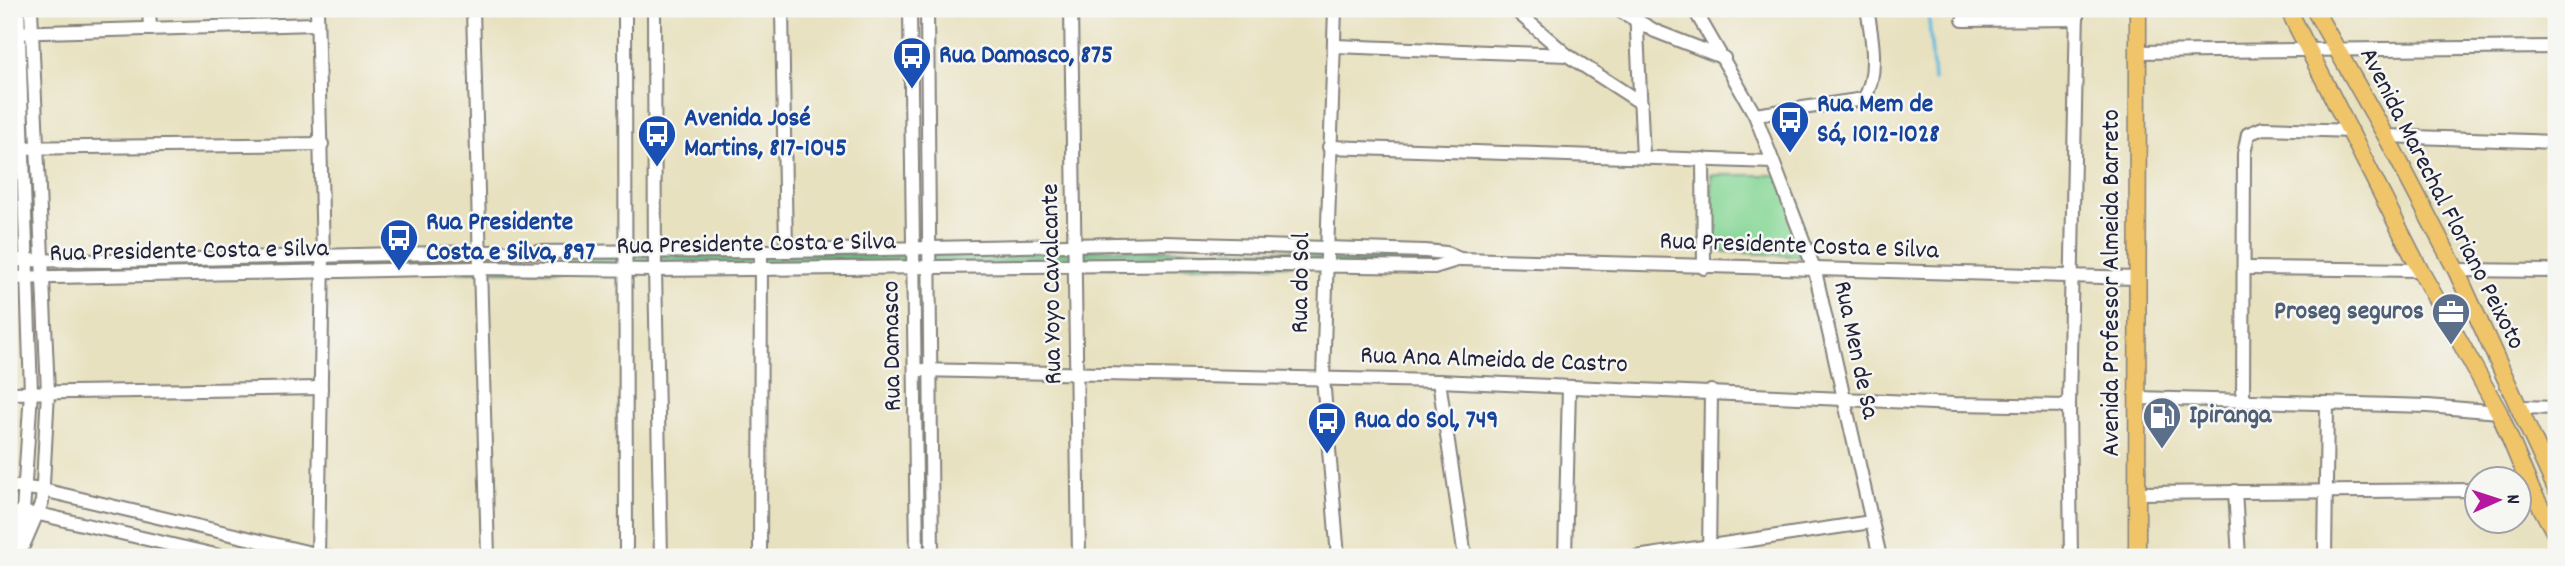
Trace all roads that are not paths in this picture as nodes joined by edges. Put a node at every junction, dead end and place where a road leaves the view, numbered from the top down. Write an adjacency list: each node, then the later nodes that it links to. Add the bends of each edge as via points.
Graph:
1 (18, 9): 25 (street)
2 (31, 9): 25 (street)
3 (149, 9): 24 (street)
4 (317, 9): 23 (street)
5 (473, 9): 54 (street)
6 (625, 9): 51 (street)
7 (654, 9): 50 (street)
8 (782, 9): 53 (street)
9 (910, 9): 48 (street, Rua Damasco)
10 (927, 9): 49 (street, Rua Damasco)
11 (1071, 9): 46 (street, Rua Yoyo Cavalcante)
12 (1335, 9): 26 (street, Rua do Sol)
13 (1514, 9): 31 (street)
14 (1617, 9): 21 (street)
15 (1694, 9): 32 (street, Rua Men de Sa)
16 (1867, 9): 34 (street, via 1872,62 1864,99)
17 (2138, 9): 30 (main road, Avenida Professor Almeida Barreto)
18 (2288, 9): 29 (main road, Avenida Marechal Floriano Peixoto)
19 (2314, 9): 28 (main road, Avenida Marechal Floriano Peixoto)
20 (2077, 14): 22 (street); 78 (street)
21 (1636, 15): 32 (street); 33 (street)
22 (1963, 20)
23 (316, 24): 24 (street); 38 (street)
24 (150, 29): 25 (street)
25 (20, 33): 39 (street); 42 (street)
26 (1335, 46): 31 (street); 40 (street, Rua do Sol)
27 (2556, 47): 28 (street)
28 (2335, 48): 29 (street); 36 (main road, Avenida Marechal Floriano Peixoto)
29 (2308, 49): 30 (street); 35 (main road, Avenida Marechal Floriano Peixoto)
30 (2137, 52): 79 (main road, Avenida Professor Almeida Barreto)
31 (1567, 54): 33 (street)
32 (1724, 58): 34 (street, Rua Men de Sa)
33 (1641, 103): 43 (street)
34 (1755, 115): 45 (street, Rua Men de Sa)
35 (2352, 131): 66 (street, via 2263,128 2248,134 2244,154); 70 (main road, Avenida Marechal Floriano Peixoto)
36 (2386, 136): 37 (street); 71 (main road, Avenida Marechal Floriano Peixoto)
37 (2556, 142)
38 (322, 144): 39 (street); 55 (street)
39 (39, 147): 42 (street); 59 (street)
40 (1329, 147): 43 (street); 47 (street, Rua do Sol)
41 (9, 148): 42 (street)
42 (24, 148): 58 (street)
43 (1643, 157): 44 (street)
44 (1703, 159): 45 (street); 65 (street)
45 (1773, 162): 72 (street, Rua Men de Sa)
46 (1073, 245): 47 (street, Rua Presidente Costa e Silva); 49 (street, Rua Presidente Costa e Silva); 63 (street, Rua Yoyo Cavalcante)
47 (1326, 246): 56 (street, Rua Presidente Costa e Silva, via 1446,253); 62 (street, Rua do Sol)
48 (915, 248): 49 (street, Rua Presidente Costa e Silva); 53 (street, Rua Presidente Costa e Silva); 60 (street, Rua Damasco)
49 (930, 248): 61 (street, Rua Damasco)
50 (655, 250): 51 (street, Rua Presidente Costa e Silva); 52 (street, Rua Presidente Costa e Silva); 68 (street)
51 (626, 251): 54 (street, Rua Presidente Costa e Silva); 67 (street)
52 (761, 251): 53 (street, Rua Presidente Costa e Silva); 69 (street)
53 (786, 251)
54 (478, 252): 55 (street, Rua Presidente Costa e Silva); 64 (street)
55 (324, 256): 59 (street, Rua Presidente Costa e Silva); 74 (street)
56 (1461, 259): 62 (street, Rua Presidente Costa e Silva, via 1441,267); 65 (street, Rua Presidente Costa e Silva)
57 (9, 260): 58 (street, Rua Presidente Costa e Silva)
58 (27, 260): 59 (street, Rua Presidente Costa e Silva); 76 (street)
59 (44, 260): 77 (street)
60 (915, 266): 61 (street, Rua Presidente Costa e Silva); 69 (street, Rua Presidente Costa e Silva); 80 (street, Rua Damasco)
61 (930, 266): 63 (street, Rua Presidente Costa e Silva); 80 (street, Rua Damasco)
62 (1325, 266): 63 (street, Rua Presidente Costa e Silva); 82 (street, Rua do Sol)
63 (1074, 267): 81 (street, Rua Yoyo Cavalcante)
64 (478, 268): 67 (street, Rua Presidente Costa e Silva); 74 (street, Rua Presidente Costa e Silva); 116 (street)
65 (1704, 268): 72 (street, Rua Presidente Costa e Silva)
66 (2246, 268): 70 (street); 92 (street)
67 (625, 270): 68 (street, Rua Presidente Costa e Silva); 117 (street)
68 (655, 270): 69 (street, Rua Presidente Costa e Silva); 118 (street)
69 (761, 270): 119 (street)
70 (2420, 270): 97 (main road, Avenida Marechal Floriano Peixoto)
71 (2456, 270): 73 (street); 95 (main road, Avenida Marechal Floriano Peixoto)
72 (1815, 271): 78 (street, Rua Presidente Costa e Silva); 90 (street, Rua Men de Sa)
73 (2556, 271)
74 (323, 272): 77 (street, Rua Presidente Costa e Silva); 85 (street)
75 (9, 278): 76 (street, Rua Presidente Costa e Silva)
76 (28, 278): 77 (street, Rua Presidente Costa e Silva); 87 (street)
77 (44, 278): 88 (street)
78 (2071, 278): 79 (street, Rua Presidente Costa e Silva); 94 (street)
79 (2136, 278): 91 (main road, Avenida Professor Almeida Barreto)
80 (923, 371): 81 (street, Rua Ana Almeida de Castro); 120 (street, Rua Damasco); 121 (street, Rua Damasco)
81 (1078, 373): 82 (street, Rua Ana Almeida de Castro); 122 (street, Rua Yoyo Cavalcante)
82 (1323, 378): 83 (street, Rua Ana Almeida de Castro); 123 (street, Rua do Sol)
83 (1439, 381): 84 (street, Rua Ana Almeida de Castro); 124 (street)
84 (1569, 387): 86 (street, Rua Ana Almeida de Castro); 125 (street)
85 (321, 388): 88 (street); 115 (street)
86 (1711, 391): 90 (street, Rua Ana Almeida de Castro); 112 (street)
87 (31, 392): 88 (street); 89 (street); 106 (street)
88 (48, 392): 101 (street)
89 (9, 393)
90 (1842, 397): 94 (street, Rua Ana Almeida de Castro); 110 (street, Rua Men de Sa)
91 (2137, 398): 92 (street); 105 (main road, Avenida Professor Almeida Barreto)
92 (2244, 400): 93 (street)
93 (2327, 403): 97 (street); 102 (street)
94 (2069, 406): 128 (street)
95 (2518, 407): 96 (street); 100 (main road, Avenida Marechal Floriano Peixoto)
96 (2556, 408)
97 (2499, 412): 98 (main road, Avenida Marechal Floriano Peixoto)
98 (2517, 464)
99 (9, 486): 106 (street)
100 (2556, 489)
101 (43, 490): 106 (street); 109 (street); 115 (street)
102 (2326, 490): 103 (street); 104 (street); 131 (street)
103 (2464, 490)
104 (2235, 491): 105 (street); 130 (street)
105 (2137, 493): 129 (main road, Avenida Professor Almeida Barreto)
106 (24, 494): 108 (street)
107 (2534, 502): 111 (main road, Avenida Marechal Floriano Peixoto)
108 (15, 514): 109 (street); 113 (street)
109 (39, 514): 113 (street); 114 (street)
110 (1871, 522): 112 (street); 127 (street, Rua Men de Sa)
111 (2556, 534)
112 (1709, 552): 126 (street)
113 (21, 553)
114 (224, 557)
115 (322, 557)
116 (488, 557)
117 (626, 557)
118 (661, 557)
119 (760, 557)
120 (917, 557)
121 (932, 557)
122 (1079, 557)
123 (1338, 557)
124 (1465, 557)
125 (1565, 557)
126 (1637, 557)
127 (1880, 557)
128 (2071, 557)
129 (2137, 557)
130 (2239, 557)
131 (2325, 557)

